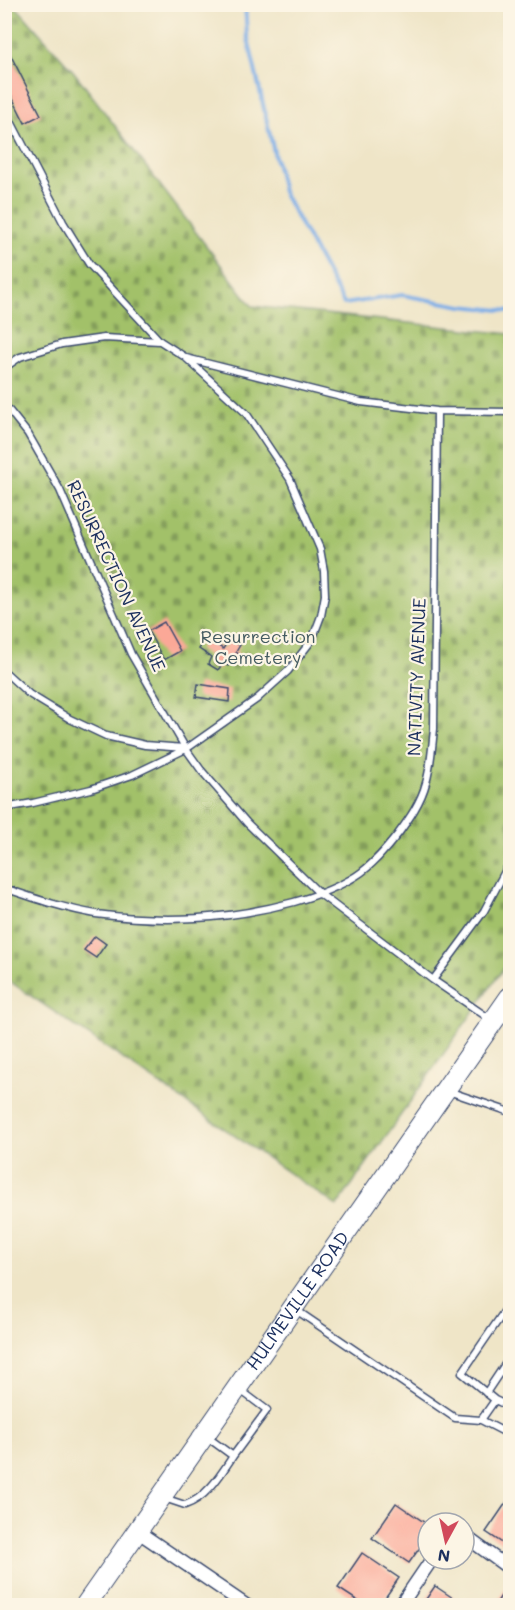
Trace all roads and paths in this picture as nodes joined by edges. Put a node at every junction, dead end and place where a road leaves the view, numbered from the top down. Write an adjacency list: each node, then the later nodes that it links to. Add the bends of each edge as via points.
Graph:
1 (4, 108): 2 (lane, via 89,264)
2 (160, 341): 3 (lane); 4 (lane, via 104,338 62,344 21,357)
3 (185, 357): 6 (lane, via 361,402); 9 (lane, via 246,413 290,479 320,549 325,595 312,640 288,671 257,699)
4 (4, 368)
5 (4, 404): 9 (lane, RESURRECTION AVENUE, via 28,434 60,490 131,654)
6 (437, 411): 7 (lane); 13 (lane, NATIVITY AVENUE, via 434,729 426,783 410,818 386,850 357,876)
7 (510, 412)
8 (4, 671): 9 (lane, via 29,694 106,736)
9 (186, 749): 10 (lane, via 132,775 91,789); 13 (lane, RESURRECTION AVENUE, via 247,823)
10 (4, 808)
11 (510, 862): 14 (lane, via 484,911)
12 (4, 888): 13 (lane, NATIVITY AVENUE, via 94,913 148,920 203,919 265,910)
13 (320, 894): 14 (lane, RESURRECTION AVENUE)
14 (433, 980): 16 (lane, RESURRECTION AVENUE)
15 (510, 997): 16 (main road, HULMEVILLE ROAD)
16 (493, 1022): 17 (main road, HULMEVILLE ROAD)
17 (445, 1090): 18 (lane); 20 (main road, HULMEVILLE ROAD)
18 (510, 1112)
19 (510, 1304): 23 (lane, via 462,1373)
20 (293, 1308): 22 (main road, HULMEVILLE ROAD); 26 (lane, via 455,1418)
21 (510, 1357): 23 (lane)
22 (237, 1388): 27 (main road, HULMEVILLE ROAD); 29 (lane, via 267,1410)
23 (486, 1393): 24 (lane)
24 (495, 1400): 25 (lane); 26 (lane)
25 (510, 1407)
26 (481, 1420): 28 (lane)
27 (204, 1435): 29 (lane); 30 (main road, HULMEVILLE ROAD)
28 (510, 1435)
29 (234, 1456): 30 (lane, via 198,1498 185,1505)
30 (160, 1497): 31 (main road, HULMEVILLE ROAD)
31 (137, 1531): 35 (main road, HULMEVILLE ROAD); 36 (street)
32 (476, 1544): 33 (street)
33 (510, 1569)
34 (424, 1571): 37 (street)
35 (85, 1605)
36 (247, 1605)
37 (400, 1605)

